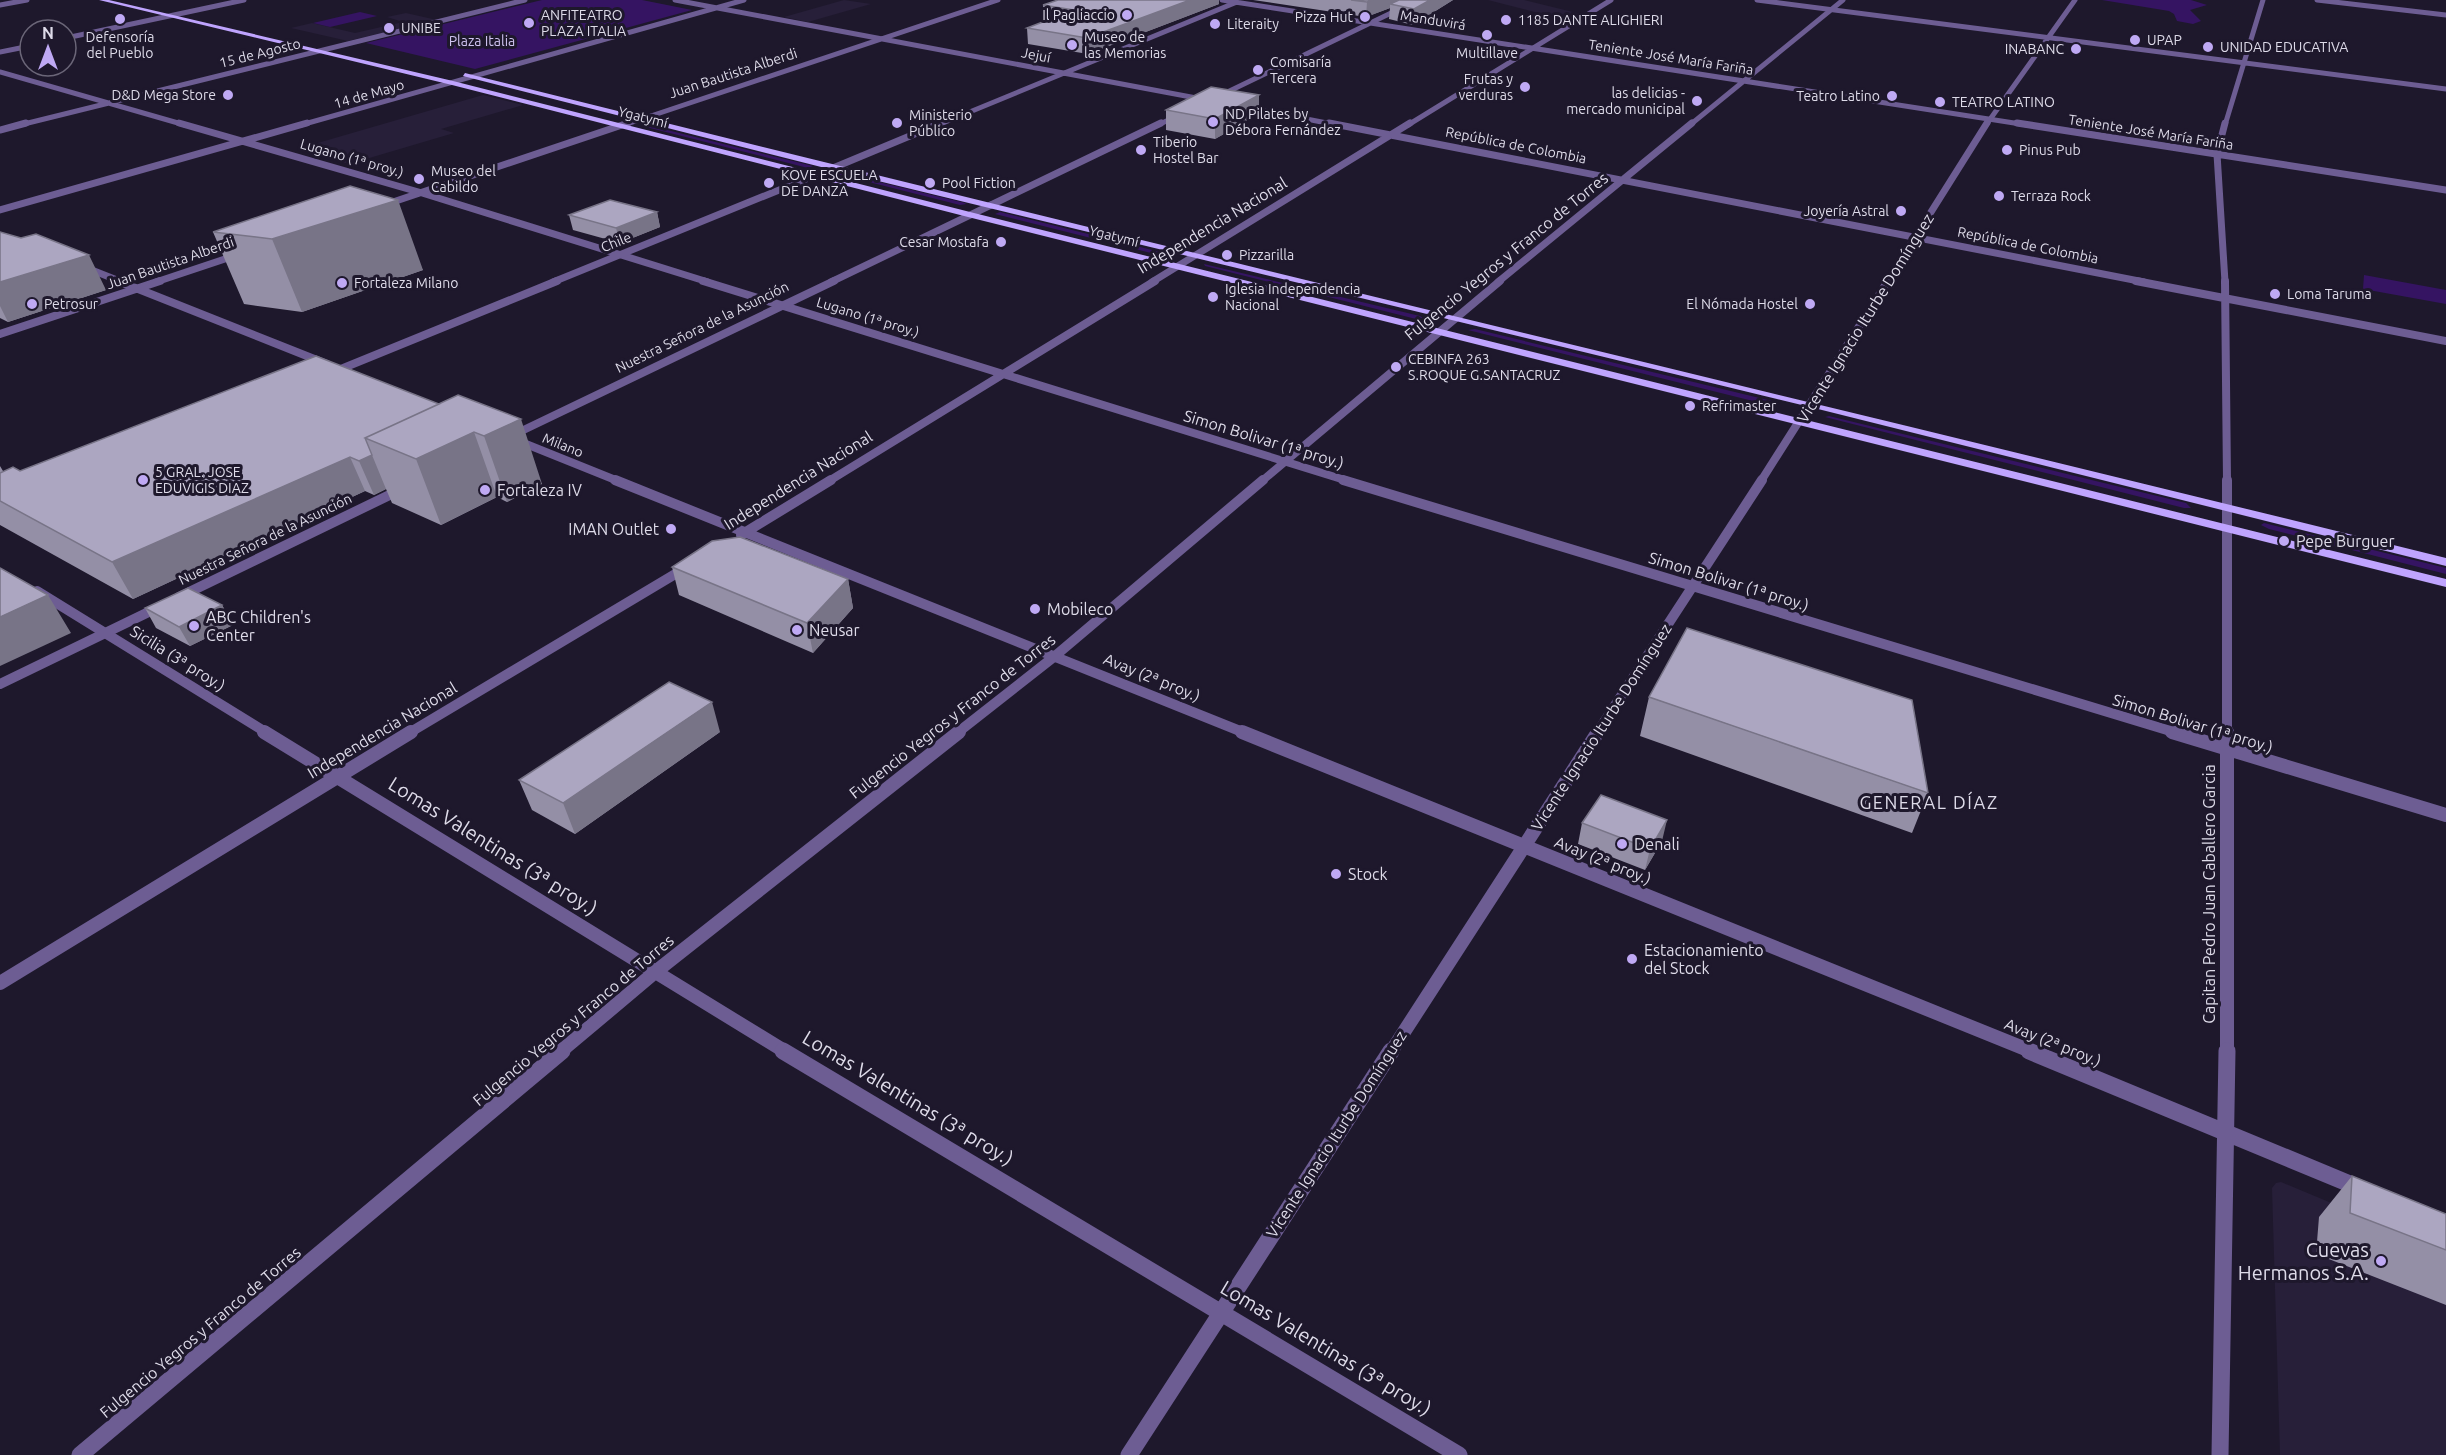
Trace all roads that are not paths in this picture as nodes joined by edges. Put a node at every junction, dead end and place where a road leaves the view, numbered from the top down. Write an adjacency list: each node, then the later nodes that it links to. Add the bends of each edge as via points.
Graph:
1 (27, 0): 19 (street)
2 (102, 0): 25 (main road, Ygatymí)
3 (138, 0): 18 (main road)
4 (244, 0): 23 (street)
5 (525, 0): 32 (street, 15 de Agosto)
6 (675, 0): 21 (street, Jejuí)
7 (744, 0): 21 (street, 14 de Mayo)
8 (998, 0): 30 (street, Juan Bautista Alberdi)
9 (1222, 0): 17 (street, Manduvirá)
10 (1418, 0): 27 (street)
11 (1611, 0): 34 (street, Independencia Nacional)
12 (1757, 0): 22 (street)
13 (1843, 0): 22 (street, Fulgencio Yegros y Franco de Torres)
14 (2075, 0): 29 (street, Vicente Ignacio Iturbe Domínguez)
15 (2263, 0): 38 (street, Capitan Pedro Juan Caballero Garcia)
16 (2317, 0): 24 (street)
17 (1239, 1): 27 (street, Manduvirá); 41 (street, Chile)
18 (148, 2)
19 (0, 5)
20 (168, 7): 23 (main road)
21 (716, 8): 30 (street, Jejuí); 42 (street, 14 de Mayo)
22 (1831, 10): 29 (street); 43 (street, Fulgencio Yegros y Franco de Torres)
23 (189, 12): 25 (street); 26 (main road)
24 (2446, 15)
25 (168, 16): 28 (street); 36 (main road, Ygatymí)
26 (223, 20)
27 (1371, 23): 34 (street, Manduvirá); 46 (street)
28 (78, 35)
29 (2048, 38): 38 (street); 53 (street, Vicente Ignacio Iturbe Domínguez)
30 (881, 39): 41 (street, Jejuí); 52 (street, Juan Bautista Alberdi)
31 (314, 41): 32 (main road)
32 (336, 47): 36 (street, 15 de Agosto); 37 (main road)
33 (18, 48): 35 (street)
34 (1533, 48): 43 (street, Teniente José María Fariña); 56 (street, Independencia Nacional)
35 (0, 52)
36 (316, 52): 44 (main road, Ygatymí); 48 (street, 15 de Agosto)
37 (359, 52)
38 (2242, 63): 45 (street); 58 (street, Capitan Pedro Juan Caballero Garcia)
39 (0, 72): 48 (street, Lugano (1ª proy.))
40 (450, 72): 42 (main road, Ygatymí)
41 (1066, 73): 46 (street, Jejuí); 59 (street, Chile)
42 (473, 77): 44 (street, 14 de Mayo); 52 (main road, Ygatymí)
43 (1744, 81): 53 (street, Teniente José María Fariña); 61 (street, Fulgencio Yegros y Franco de Torres)
44 (453, 82): 54 (main road, Ygatymí); 57 (street, 14 de Mayo)
45 (2446, 89)
46 (1210, 100): 47 (street, Jejuí); 49 (street)
47 (1221, 102)
48 (110, 103): 55 (street, 15 de Agosto); 57 (street, Lugano (1ª proy.))
49 (1199, 105)
50 (1233, 105): 56 (street)
51 (1189, 110): 64 (street, Nuestra Señora de la Asunción)
52 (640, 118): 54 (street, Juan Bautista Alberdi); 59 (main road, Ygatymí)
53 (1990, 119): 58 (street, Teniente José María Fariña); 68 (street, Vicente Ignacio Iturbe Domínguez)
54 (620, 125): 60 (main road, Ygatymí); 63 (street, Juan Bautista Alberdi)
55 (0, 130)
56 (1393, 134): 61 (street, República de Colombia); 71 (street, Independencia Nacional)
57 (246, 141): 63 (street, Lugano (1ª proy.)); 66 (street, 14 de Mayo)
58 (2217, 154): 62 (street, Teniente José María Fariña); 75 (street, Capitan Pedro Juan Caballero Garcia)
59 (833, 168): 60 (street, Chile); 64 (main road, Ygatymí)
60 (814, 175): 67 (main road, Ygatymí); 70 (street, Chile)
61 (1625, 180): 68 (street, República de Colombia); 77 (street, Fulgencio Yegros y Franco de Torres)
62 (2446, 190)
63 (422, 193): 65 (street, Juan Bautista Alberdi); 70 (street, Lugano (1ª proy.))
64 (991, 205): 67 (street, Nuestra Señora de la Asunción); 71 (main road, Ygatymí)
65 (377, 208)
66 (0, 210)
67 (971, 215): 73 (main road, Ygatymí); 76 (street, Nuestra Señora de la Asunción)
68 (1917, 237): 75 (street, República de Colombia); 85 (street, Vicente Ignacio Iturbe Domínguez)
69 (252, 249): 74 (street, Juan Bautista Alberdi)
70 (619, 255): 76 (street, Lugano (1ª proy.)); 81 (street, Chile)
71 (1193, 255): 73 (street, Independencia Nacional); 77 (main road, Ygatymí)
72 (75, 264): 74 (street)
73 (1176, 265): 78 (main road, Ygatymí); 82 (street, Independencia Nacional)
74 (139, 287): 79 (street, Juan Bautista Alberdi); 81 (street)
75 (2226, 297): 80 (street, República de Colombia); 90 (street, Capitan Pedro Juan Caballero Garcia)
76 (783, 305): 82 (street, Lugano (1ª proy.)); 87 (street, Nuestra Señora de la Asunción)
77 (1455, 318): 78 (street, Fulgencio Yegros y Franco de Torres); 85 (main road, Ygatymí)
78 (1439, 331): 86 (main road, Ygatymí); 88 (street, Fulgencio Yegros y Franco de Torres)
79 (0, 334)
80 (2446, 341)
81 (340, 369): 83 (street); 84 (street, Chile)
82 (1003, 372): 88 (street, Simon Bolivar (1ª proy.)); 92 (street, Independencia Nacional)
83 (351, 373)
84 (323, 376)
85 (1810, 404): 86 (street, Vicente Ignacio Iturbe Domínguez); 90 (main road, Ygatymí)
86 (1800, 421): 91 (main road, Ygatymí); 97 (street, Vicente Ignacio Iturbe Domínguez)
87 (502, 438): 92 (street, Milano)
88 (1285, 462): 97 (street, Simon Bolivar (1ª proy.)); 99 (street, Fulgencio Yegros y Franco de Torres)
89 (413, 484): 98 (street, Nuestra Señora de la Asunción)
90 (2227, 507): 91 (street, Capitan Pedro Juan Caballero Garcia); 93 (main road, Ygatymí)
91 (2227, 528): 95 (main road, Ygatymí); 101 (street, Capitan Pedro Juan Caballero Garcia)
92 (739, 536): 99 (street, Avay (2ª proy.))
93 (2446, 562)
94 (693, 563): 102 (street, Independencia Nacional)
95 (2446, 583)
96 (29, 586): 98 (street, Sicilia (3ª proy.))
97 (1693, 586): 101 (street, Simon Bolivar (1ª proy.)); 104 (street, Vicente Ignacio Iturbe Domínguez)
98 (106, 633): 100 (street, Nuestra Señora de la Asunción); 102 (street, Sicilia (3ª proy.))
99 (1055, 656): 104 (street, Avay (2ª proy.)); 105 (street, Fulgencio Yegros y Franco de Torres)
100 (0, 684)
101 (2227, 749): 103 (street, Simon Bolivar (1ª proy.)); 107 (street, Capitan Pedro Juan Caballero Garcia)
102 (337, 776): 105 (street, Lomas Valentinas (3ª proy.)); 106 (street, Independencia Nacional)
103 (2446, 815)
104 (1524, 845): 107 (street, Avay (2ª proy.)); 109 (street, Vicente Ignacio Iturbe Domínguez)
105 (654, 973): 109 (street, Lomas Valentinas (3ª proy.)); 110 (street, Fulgencio Yegros y Franco de Torres)
106 (0, 983)
107 (2227, 1131): 108 (street, Avay (2ª proy.)); 113 (street, Capitan Pedro Juan Caballero Garcia)
108 (2380, 1196)
109 (1221, 1311): 111 (street, Vicente Ignacio Iturbe Domínguez); 112 (street, Lomas Valentinas (3ª proy.))
110 (80, 1455)
111 (1130, 1455)
112 (1459, 1455)
113 (2220, 1455)

